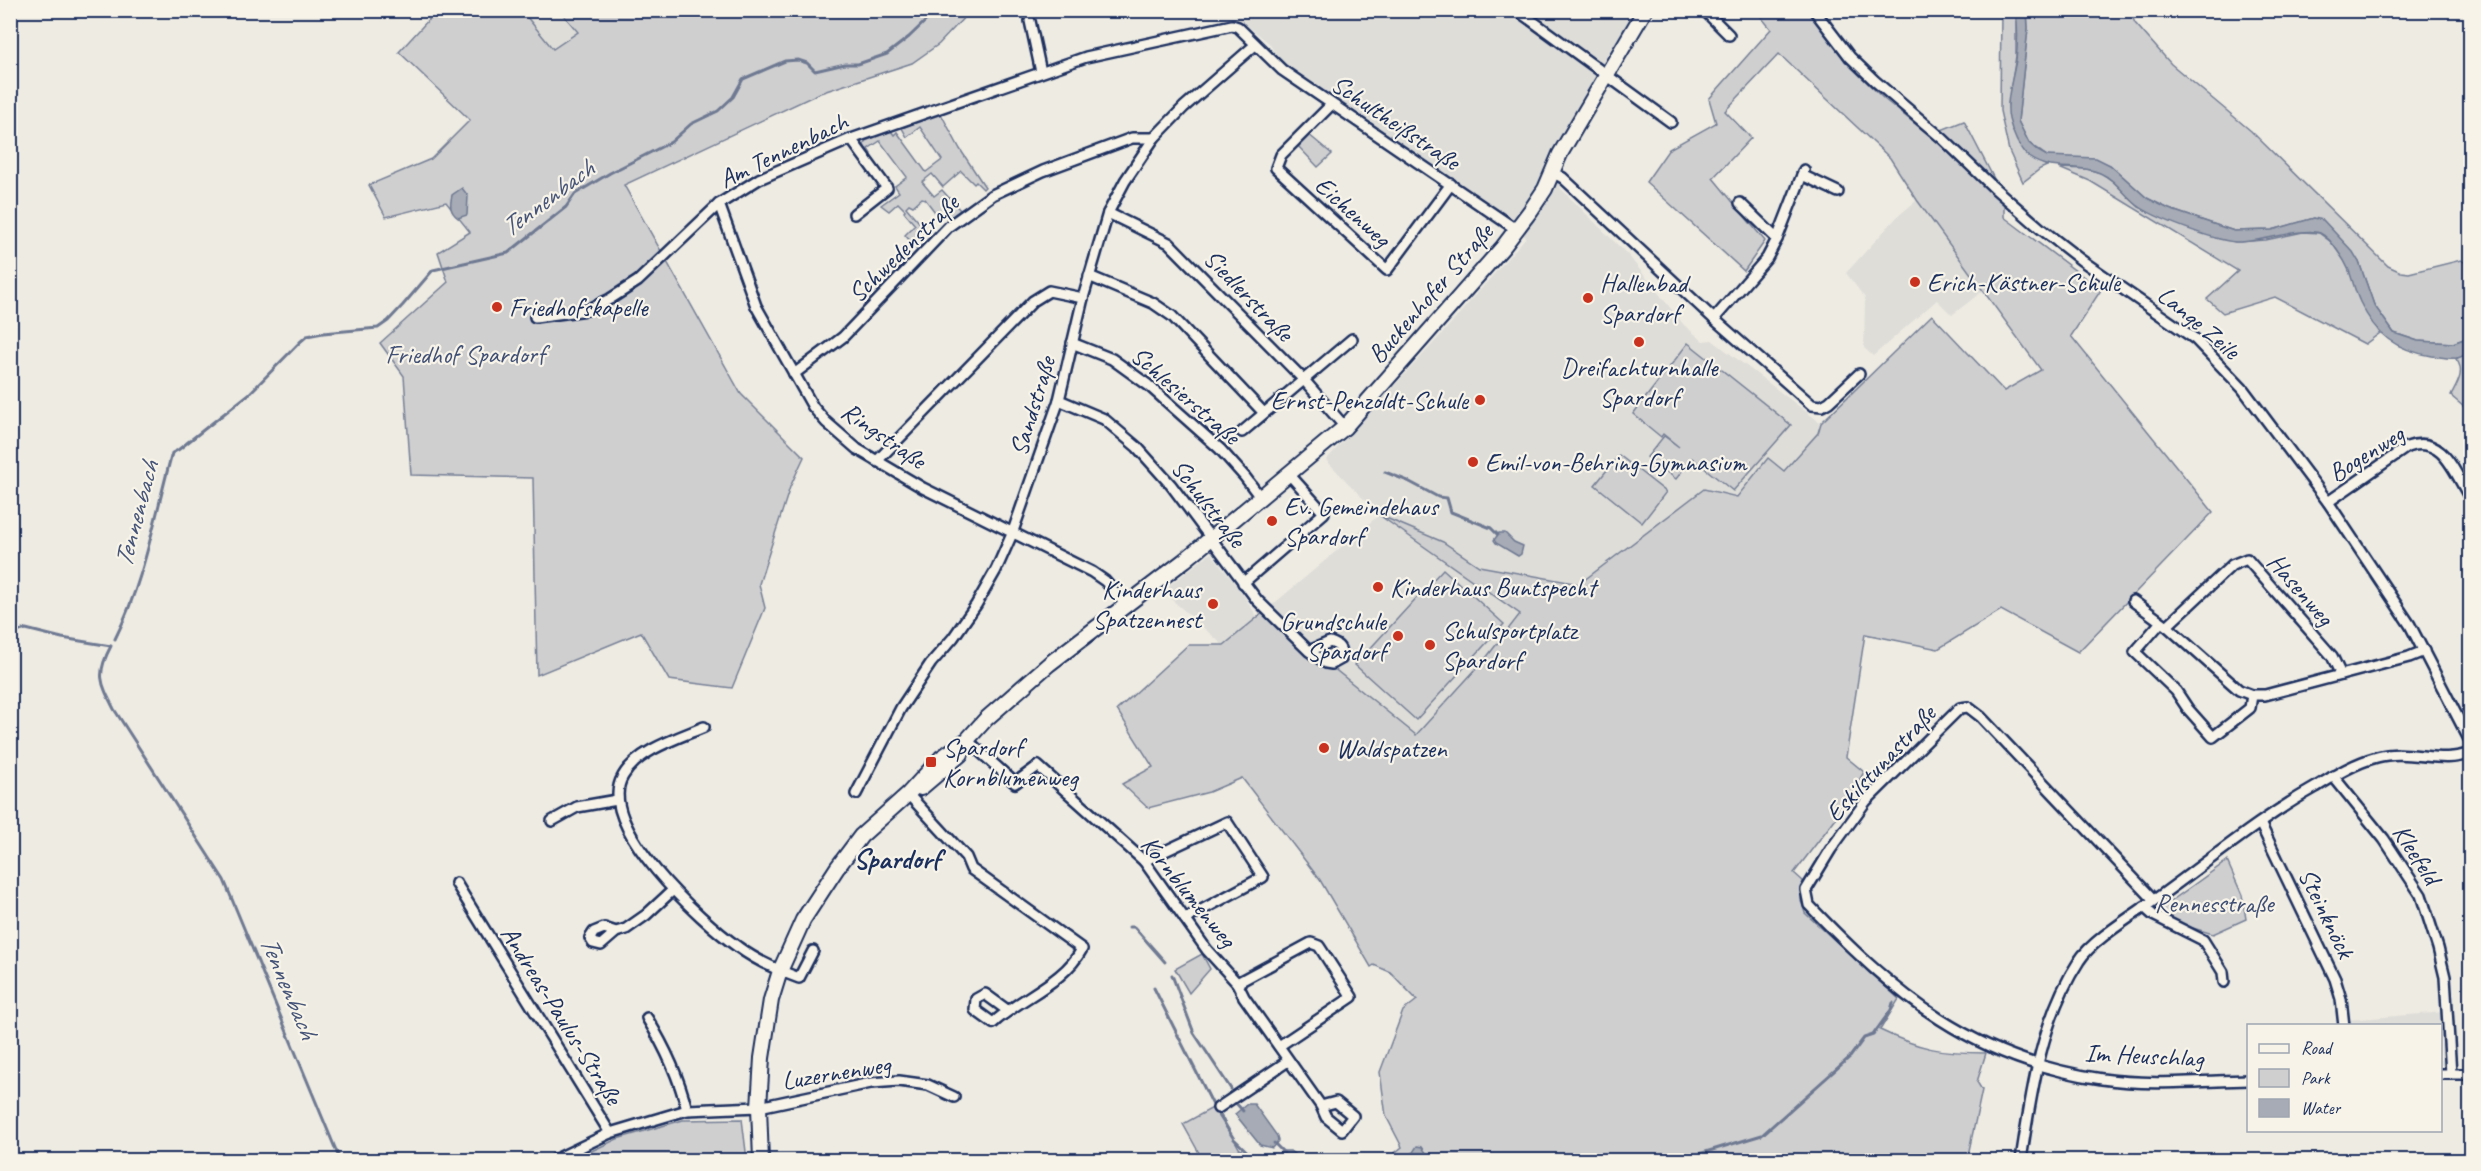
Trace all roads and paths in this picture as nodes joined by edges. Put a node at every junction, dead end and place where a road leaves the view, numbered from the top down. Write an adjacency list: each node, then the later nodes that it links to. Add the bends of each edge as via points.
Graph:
1 (1517, 10): 9 (street)
2 (1645, 10): 9 (street, Buckenhofer Straße)
3 (1704, 10): 6 (street)
4 (1814, 10): 40 (street, Lange Zeile, via 1850,57 2040,228 2180,327 2213,356 2243,389)
5 (1030, 21): 8 (street)
6 (1729, 35)
7 (1255, 45): 8 (street, Am Tennenbach, via 1232,25 1096,55); 10 (street, Schultheißstraße); 12 (street, Sandstraße)
8 (1041, 72): 13 (street, Am Tennenbach)
9 (1607, 75): 11 (street); 14 (street, Buckenhofer Straße)
10 (1331, 105): 15 (street, Schultheißstraße); 15 (street, Eichenweg, via 1281,155 1276,168 1387,270)
11 (1671, 122)
12 (1154, 138): 19 (street, Sandstraße); 29 (street, Schwedenstraße, via 1132,138 992,195 949,226 843,338)
13 (851, 139): 18 (street, Am Tennenbach, via 759,179); 20 (street, via 887,188)
14 (1552, 172): 21 (street, Buckenhofer Straße); 26 (street)
15 (1451, 184): 21 (street, Schultheißstraße)
16 (1838, 192): 22 (street, via 1803,172)
17 (1740, 203): 22 (street)
18 (719, 204): 25 (street, Am Tennenbach, via 638,281 610,300 587,310); 29 (street, Ringstraße, via 756,306)
19 (1108, 213): 23 (street, Sandstraße); 31 (street, Siedlerstraße, via 1169,243)
20 (854, 214)
21 (1517, 230): 34 (street, Buckenhofer Straße)
22 (1777, 239): 26 (street, via 1764,264)
23 (1089, 276): 24 (street, Sandstraße); 33 (street, via 1153,303 1172,316)
24 (1083, 298): 28 (street, Sandstraße); 36 (street, via 1049,291 1033,301)
25 (536, 317)
26 (1714, 319): 30 (street, via 1812,405 1829,402)
27 (1352, 339): 31 (street)
28 (1072, 343): 32 (street, Sandstraße); 38 (street, Schlesierstraße, via 1112,359 1149,385 1220,449)
29 (794, 374): 36 (street, Ringstraße, via 826,422)
30 (1859, 374)
31 (1304, 380): 33 (street); 34 (street, Siedlerstraße)
32 (1059, 400): 41 (street, Sandstraße); 42 (street, Schulstraße, via 1104,419 1137,447)
33 (1263, 412): 35 (street)
34 (1345, 427): 37 (street, Buckenhofer Straße)
35 (1242, 432)
36 (877, 461): 41 (street, Ringstraße)
37 (1288, 473): 38 (street, Buckenhofer Straße); 43 (street, via 1324,513)
38 (1260, 497): 42 (street, Buckenhofer Straße)
39 (2470, 498): 40 (street, Bogenweg, via 2444,455 2436,447 2418,443)
40 (2328, 502): 48 (street, Lange Zeile)
41 (1012, 534): 45 (street, Ringstraße, via 1092,572); 56 (street, Sandstraße, via 976,604 901,708)
42 (1211, 537): 43 (street, Schulstraße); 45 (street, Buckenhofer Straße)
43 (1243, 583): 47 (street, Schulstraße)
44 (2133, 601): 46 (street)
45 (1126, 605): 52 (street, Buckenhofer Straße, via 1049,664)
46 (2164, 624): 49 (street, Hasenweg, via 2232,566 2247,560 2332,656); 50 (street, via 2239,690); 50 (street, via 2135,652 2176,691 2213,737 2250,708)
47 (1309, 651)
48 (2424, 651): 49 (street); 53 (street, Lange Zeile)
49 (2341, 675): 50 (street)
50 (2252, 695)
51 (704, 728): 58 (street, via 635,762 620,781)
52 (966, 740): 57 (street, Buckenhofer Straße, via 941,758); 61 (street, Kornblumenweg, via 1015,783 1038,766)
53 (2470, 741)
54 (2470, 753): 55 (street, via 2459,758 2402,753 2377,757)
55 (2333, 776): 60 (street); 79 (street, Kleefeld, via 2384,839 2421,895 2445,977)
56 (856, 794)
57 (908, 794): 69 (street, Buckenhofer Straße, via 861,836 837,868 803,920); 72 (street, via 966,858 970,868 1082,949 1064,972)
58 (616, 800): 59 (street, via 577,807); 63 (street, via 625,824)
59 (552, 821)
60 (2260, 823): 64 (street); 74 (street, Steinknöck, via 2335,978)
61 (1144, 861): 66 (street, Kornblumenweg); 66 (street, via 1227,822 1263,877)
62 (456, 883): 87 (street, Andreas-Paulus-Straße)
63 (673, 890): 67 (street, via 646,915); 69 (street, via 713,929)
64 (2154, 900): 65 (street); 77 (street, Eskilstunastraße, via 1968,707 1960,708 1933,733 1851,819 1806,890 1809,905 1898,989 1949,1026 1987,1047)
65 (2144, 907): 70 (street, via 2203,940 2223,972); 77 (street, via 2095,943 2079,960 2063,990)
66 (1185, 918): 71 (street, Kornblumenweg)
67 (616, 932)
68 (813, 951): 69 (street, via 799,978)
69 (780, 971): 84 (street, Buckenhofer Straße, via 765,1032)
70 (2224, 982)
71 (1237, 983): 75 (street, Kornblumenweg); 75 (street, via 1311,943 1318,946 1355,1000)
72 (1007, 1010)
73 (647, 1018): 86 (street, via 663,1042)
74 (2344, 1024)
75 (1279, 1046): 76 (street, Kornblumenweg)
76 (1288, 1061): 83 (street, Kornblumenweg); 85 (street)
77 (2038, 1065): 81 (street, Im Heuschlag, via 2126,1081); 90 (street)
78 (2442, 1074): 79 (street)
79 (2451, 1074): 80 (street)
80 (2470, 1074)
81 (2247, 1080)
82 (954, 1097): 84 (street, Luzernenweg, via 928,1085 899,1081 870,1083)
83 (1321, 1106)
84 (759, 1107): 86 (street, Andreas-Paulus-Straße); 89 (street, Buckenhofer Straße)
85 (1218, 1108)
86 (687, 1110): 87 (street, Andreas-Paulus-Straße)
87 (610, 1133): 88 (street)
88 (554, 1161)
89 (761, 1161)
90 (2021, 1161)

